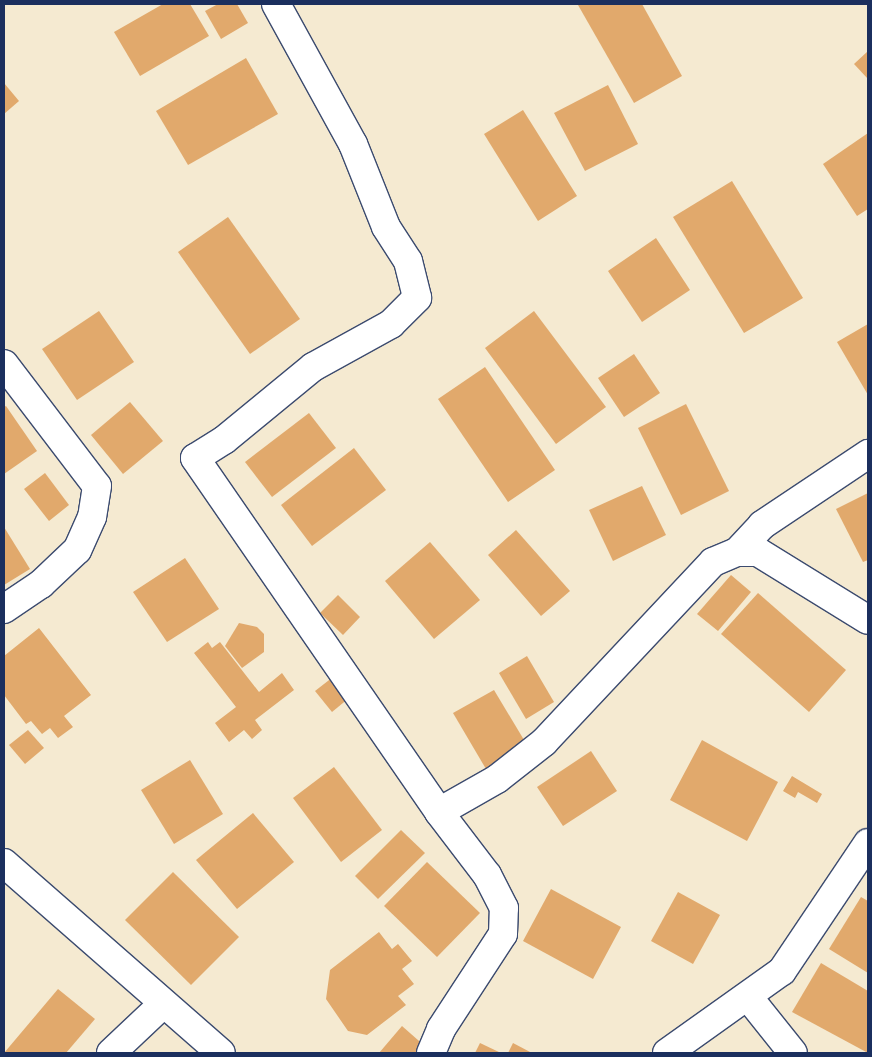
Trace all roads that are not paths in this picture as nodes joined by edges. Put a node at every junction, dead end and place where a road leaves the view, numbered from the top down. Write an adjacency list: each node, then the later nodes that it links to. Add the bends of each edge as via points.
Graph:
1 (276, 4): 7 (street, via 353,144 386,227 408,262 417,298 391,324 313,367 224,440 195,458)
2 (4, 364): 5 (street, via 97,486 92,517 77,550 41,584)
3 (868, 454): 4 (street, via 762,524)
4 (736, 552): 6 (street, via 758,552); 7 (street, via 713,562 544,742 497,779)
5 (4, 609)
6 (868, 620)
7 (439, 812): 14 (street, via 487,875 504,908 503,934 441,1029)
8 (868, 842): 10 (street, via 782,971)
9 (4, 863): 11 (street)
10 (749, 998): 15 (street, via 686,1035); 16 (street)
11 (164, 1004): 12 (street); 13 (street)
12 (111, 1053)
13 (221, 1053)
14 (431, 1053)
15 (667, 1053)
16 (793, 1053)

